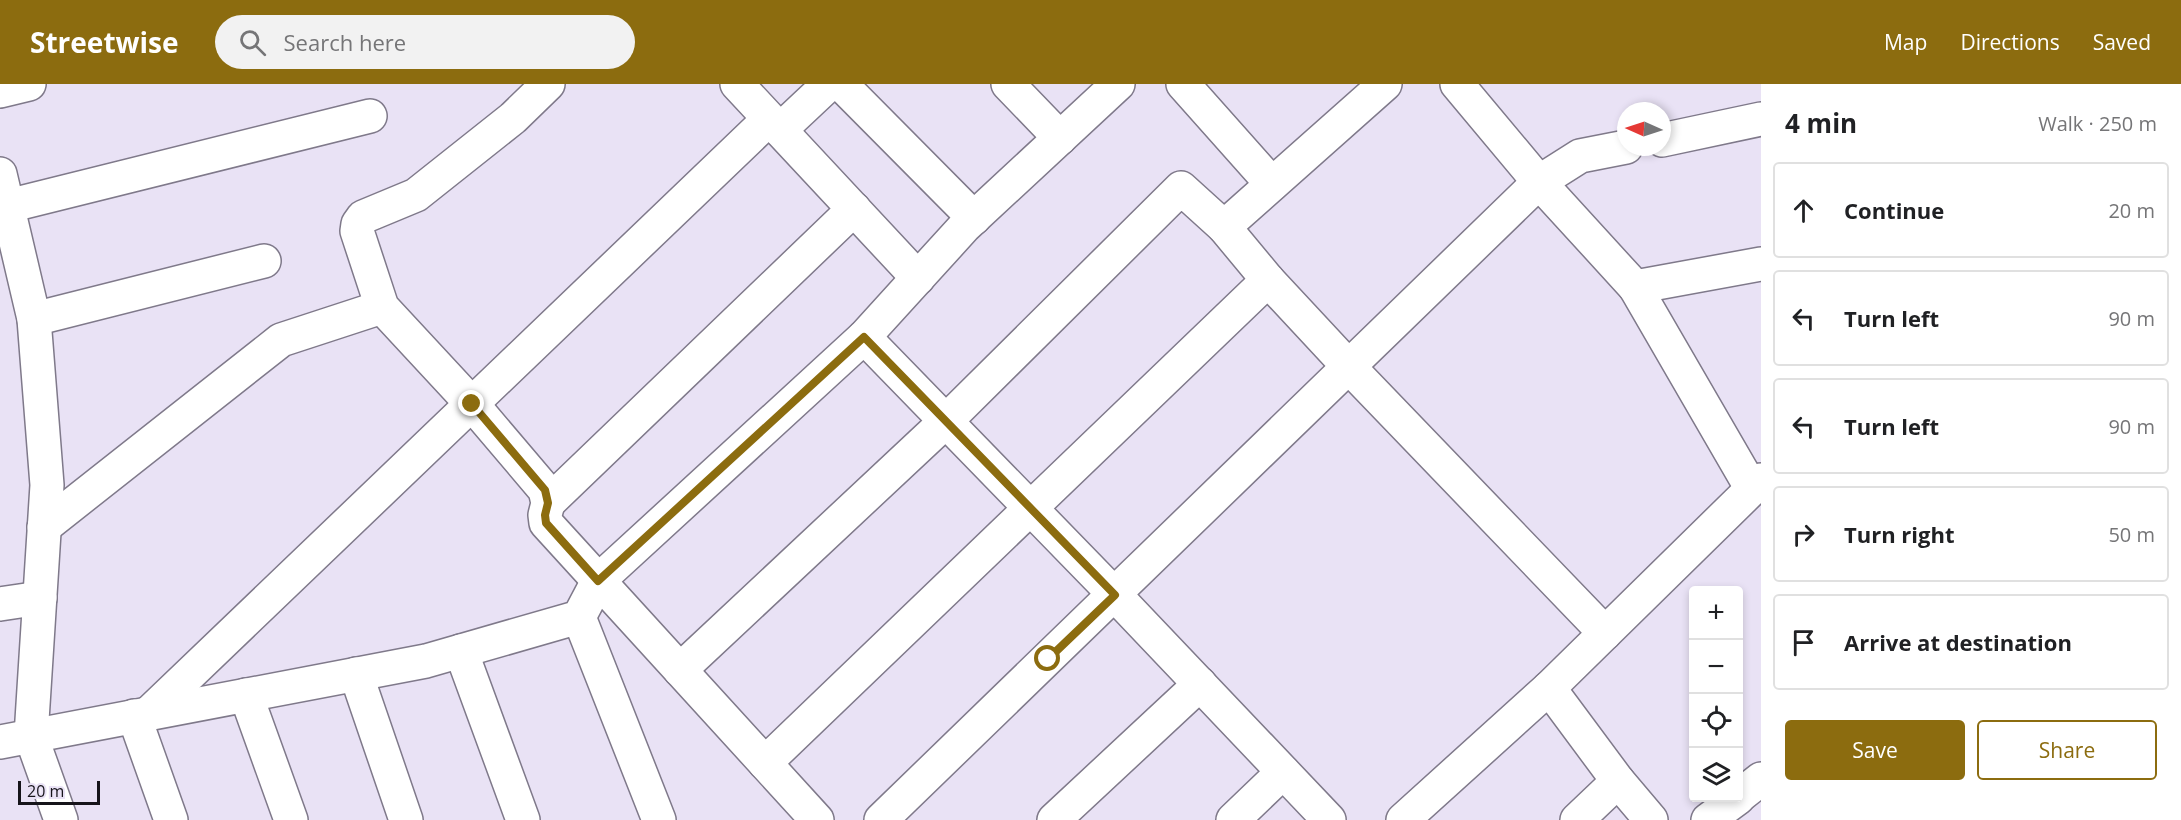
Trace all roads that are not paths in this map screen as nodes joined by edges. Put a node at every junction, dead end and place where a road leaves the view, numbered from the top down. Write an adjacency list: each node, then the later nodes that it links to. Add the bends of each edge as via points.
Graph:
1 (29, 84): 11 (street)
2 (548, 84): 31 (street, via 513,118 416,195 363,217 357,231)
3 (737, 84): 14 (street)
4 (830, 84): 14 (street)
5 (841, 84): 23 (street)
6 (1008, 84): 15 (street)
7 (1118, 84): 15 (street)
8 (1183, 84): 20 (street)
9 (1385, 84): 20 (street)
10 (1457, 84): 19 (street)
11 (0, 90)
12 (370, 116): 21 (street)
13 (1761, 119): 16 (street)
14 (774, 124): 22 (street); 35 (street)
15 (1060, 138): 23 (street)
16 (1671, 138)
17 (1617, 149): 19 (street, via 1580,156)
18 (0, 174): 21 (street)
19 (1539, 182): 30 (street); 34 (street)
20 (1272, 184): 24 (street)
21 (8, 206): 29 (street)
22 (854, 209): 27 (street); 38 (street)
23 (974, 218): 27 (street)
24 (1224, 227): 28 (street); 36 (street, via 1181,188)
25 (264, 261): 32 (street)
26 (1761, 264): 30 (street)
27 (918, 278): 33 (street)
28 (1268, 280): 34 (street); 39 (street)
29 (13, 285): 32 (street)
30 (1635, 287): 37 (street)
31 (382, 307): 35 (street); 40 (street, via 281,340)
32 (34, 319): 40 (street, via 47,485)
33 (864, 337): 36 (street); 41 (street)
34 (1349, 367): 42 (street); 46 (street)
35 (472, 404): 38 (street, via 545,490); 53 (street)
36 (946, 421): 39 (street); 48 (street)
37 (1756, 484): 46 (street)
38 (548, 503): 41 (street, via 546,523)
39 (1030, 507): 42 (street); 56 (street)
40 (44, 527): 43 (street)
41 (598, 581): 45 (street); 48 (street)
42 (1115, 595): 50 (street); 69 (street)
43 (40, 598): 44 (street); 54 (street)
44 (0, 604)
45 (579, 617): 47 (street); 67 (street)
46 (1605, 633): 51 (street)
47 (461, 651): 49 (street); 66 (street)
48 (680, 670): 56 (street)
49 (356, 674): 52 (street); 65 (street)
50 (1200, 684): 57 (street); 70 (street)
51 (1549, 688): 59 (street); 73 (street)
52 (246, 695): 53 (street); 64 (street)
53 (141, 715): 54 (street); 63 (street)
54 (31, 736): 55 (street); 62 (street)
55 (0, 742)
56 (765, 763): 68 (street)
57 (1283, 772): 71 (street); 72 (street)
58 (1761, 779): 60 (street)
59 (1618, 780): 74 (street); 75 (street)
60 (1743, 793)
61 (1731, 802): 76 (street)
62 (61, 820)
63 (171, 820)
64 (291, 820)
65 (406, 820)
66 (523, 820)
67 (659, 820)
68 (817, 820)
69 (881, 820)
70 (1054, 820)
71 (1233, 820)
72 (1329, 820)
73 (1403, 820)
74 (1577, 820)
75 (1651, 820)
76 (1708, 820)

